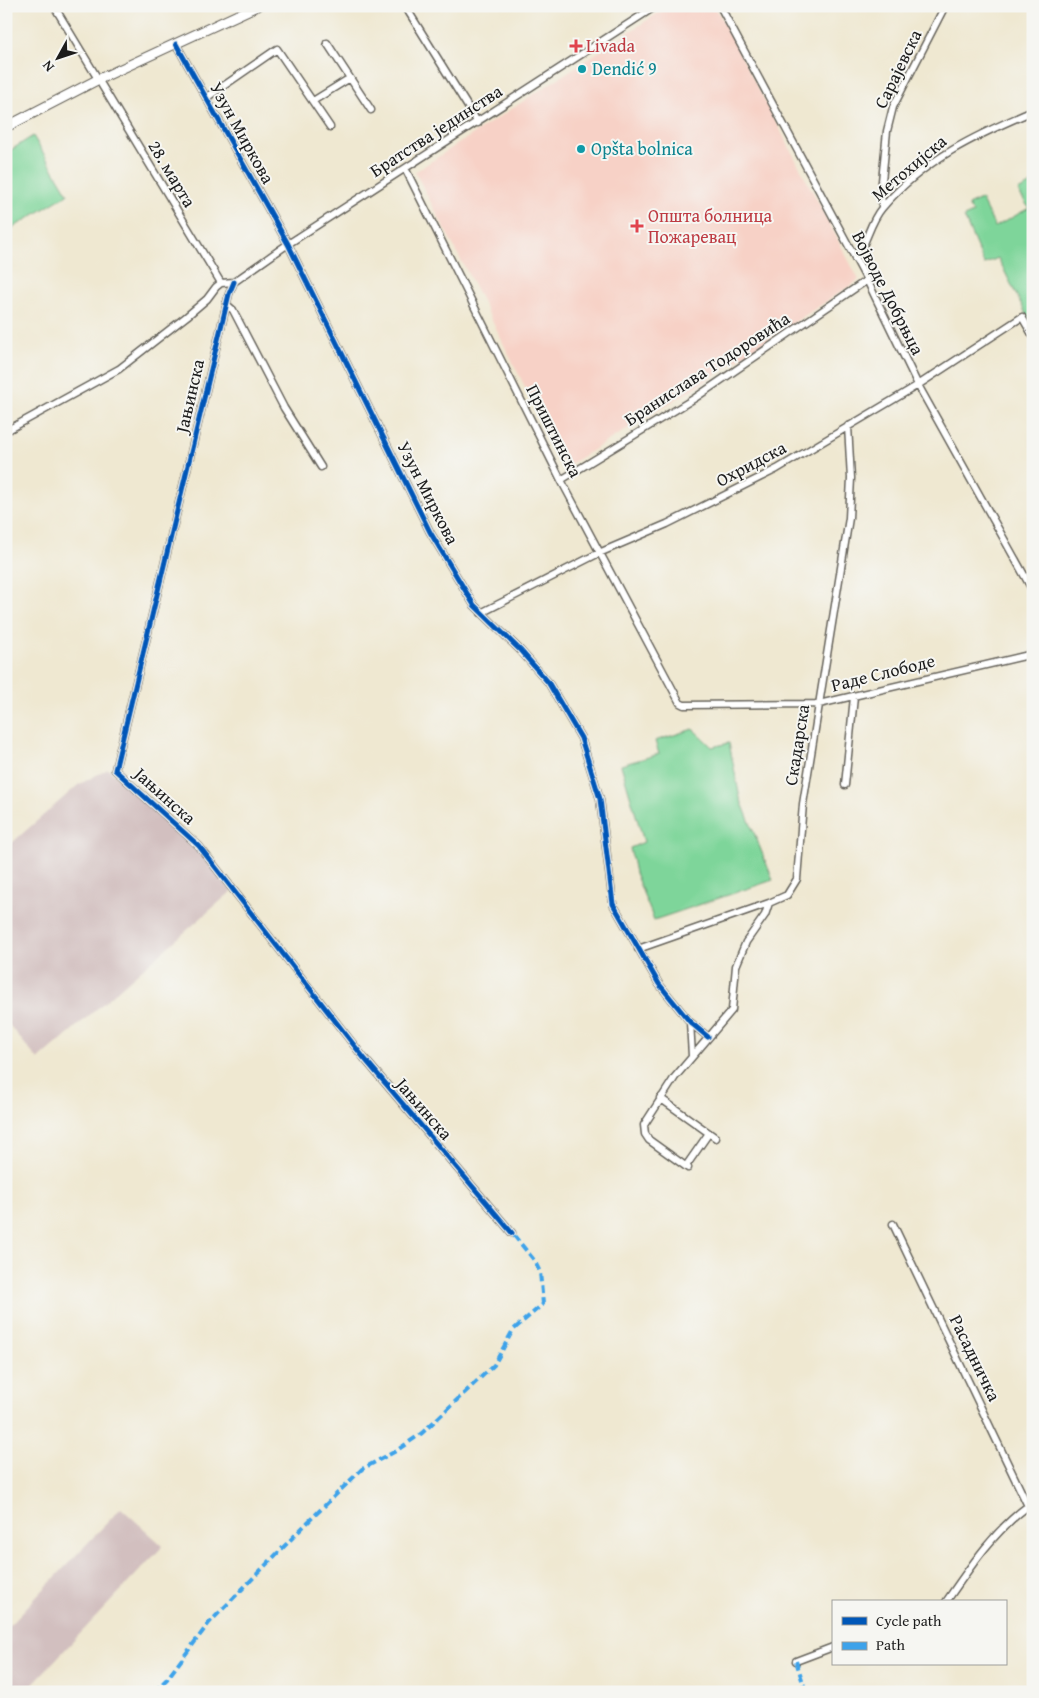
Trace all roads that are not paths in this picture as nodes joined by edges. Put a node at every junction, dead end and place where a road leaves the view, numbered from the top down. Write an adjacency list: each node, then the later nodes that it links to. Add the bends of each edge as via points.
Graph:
1 (54, 6): 10 (street, 28. марта)
2 (257, 6): 8 (main road)
3 (405, 6): 15 (street)
4 (656, 6): 15 (street, Братства јединства)
5 (720, 6): 21 (street, Војводе Добрњца)
6 (945, 6): 19 (street, Сарајевска, via 893,107 880,191)
7 (327, 43): 9 (street)
8 (176, 44): 10 (main road); 11 (street, Узун Миркова)
9 (350, 78): 12 (street); 13 (street)
10 (97, 80): 16 (main road); 24 (street, 28. марта)
11 (206, 98): 12 (street, via 277,49); 20 (street, Узун Миркова)
12 (313, 101): 17 (street)
13 (371, 110)
14 (1033, 111): 19 (street, Метохијска, via 974,136 943,154)
15 (478, 123): 18 (street, Братства јединства)
16 (6, 127)
17 (330, 127)
18 (406, 170): 20 (street, Братства јединства); 31 (street, Приштинска)
19 (882, 208): 21 (street, Метохијска)
20 (288, 244): 23 (street, Братства јединства); 34 (street, Узун Миркова, via 430,532)
21 (855, 259): 22 (street, Војводе Добрњца)
22 (867, 280): 27 (street, Војводе Добрњца); 31 (street, Бранислава Тодоровића, via 695,398)
23 (234, 282): 24 (street); 25 (street, Јањинска)
24 (221, 283): 29 (street, via 187,316 119,369)
25 (226, 304): 30 (street, via 233,310 284,408); 49 (street, Јањинска, via 116,770 204,852 381,1080)
26 (1033, 336): 27 (street, Охридска, via 1022,317)
27 (918, 385): 28 (street, Охридска); 33 (street, Војводе Добрњца)
28 (848, 426): 32 (street, Охридска, via 768,473); 38 (street, Скадарска, via 849,518)
29 (6, 430)
30 (321, 467)
31 (561, 480): 32 (street, Приштинска)
32 (599, 554): 34 (street, Охридска); 37 (street, Приштинска)
33 (1033, 591)
34 (481, 613): 41 (street, Узун Миркова, via 548,682 581,738 600,799 613,904)
35 (1033, 654): 36 (street, Раде Слободе)
36 (854, 697): 38 (street, Раде Слободе); 39 (street)
37 (680, 703): 38 (street, Раде Слободе)
38 (819, 704): 40 (street, Скадарска, via 803,804 798,879 791,891)
39 (845, 785)
40 (769, 903): 41 (street, Скадарска); 43 (street, via 736,966 732,1010)
41 (638, 949): 42 (street, Узун Миркова, via 659,984)
42 (690, 1022): 43 (street, Узун Миркова); 44 (street)
43 (708, 1037): 44 (street)
44 (692, 1058): 45 (street)
45 (660, 1098): 46 (street); 46 (street, via 644,1125 649,1140 687,1167)
46 (708, 1133): 47 (street)
47 (716, 1138)
48 (893, 1224): 50 (street, Расадничка)
49 (512, 1233)
50 (1030, 1508): 51 (street, Расадничка, via 1008,1522)
51 (947, 1600)
52 (832, 1648): 53 (street)
53 (796, 1661)

